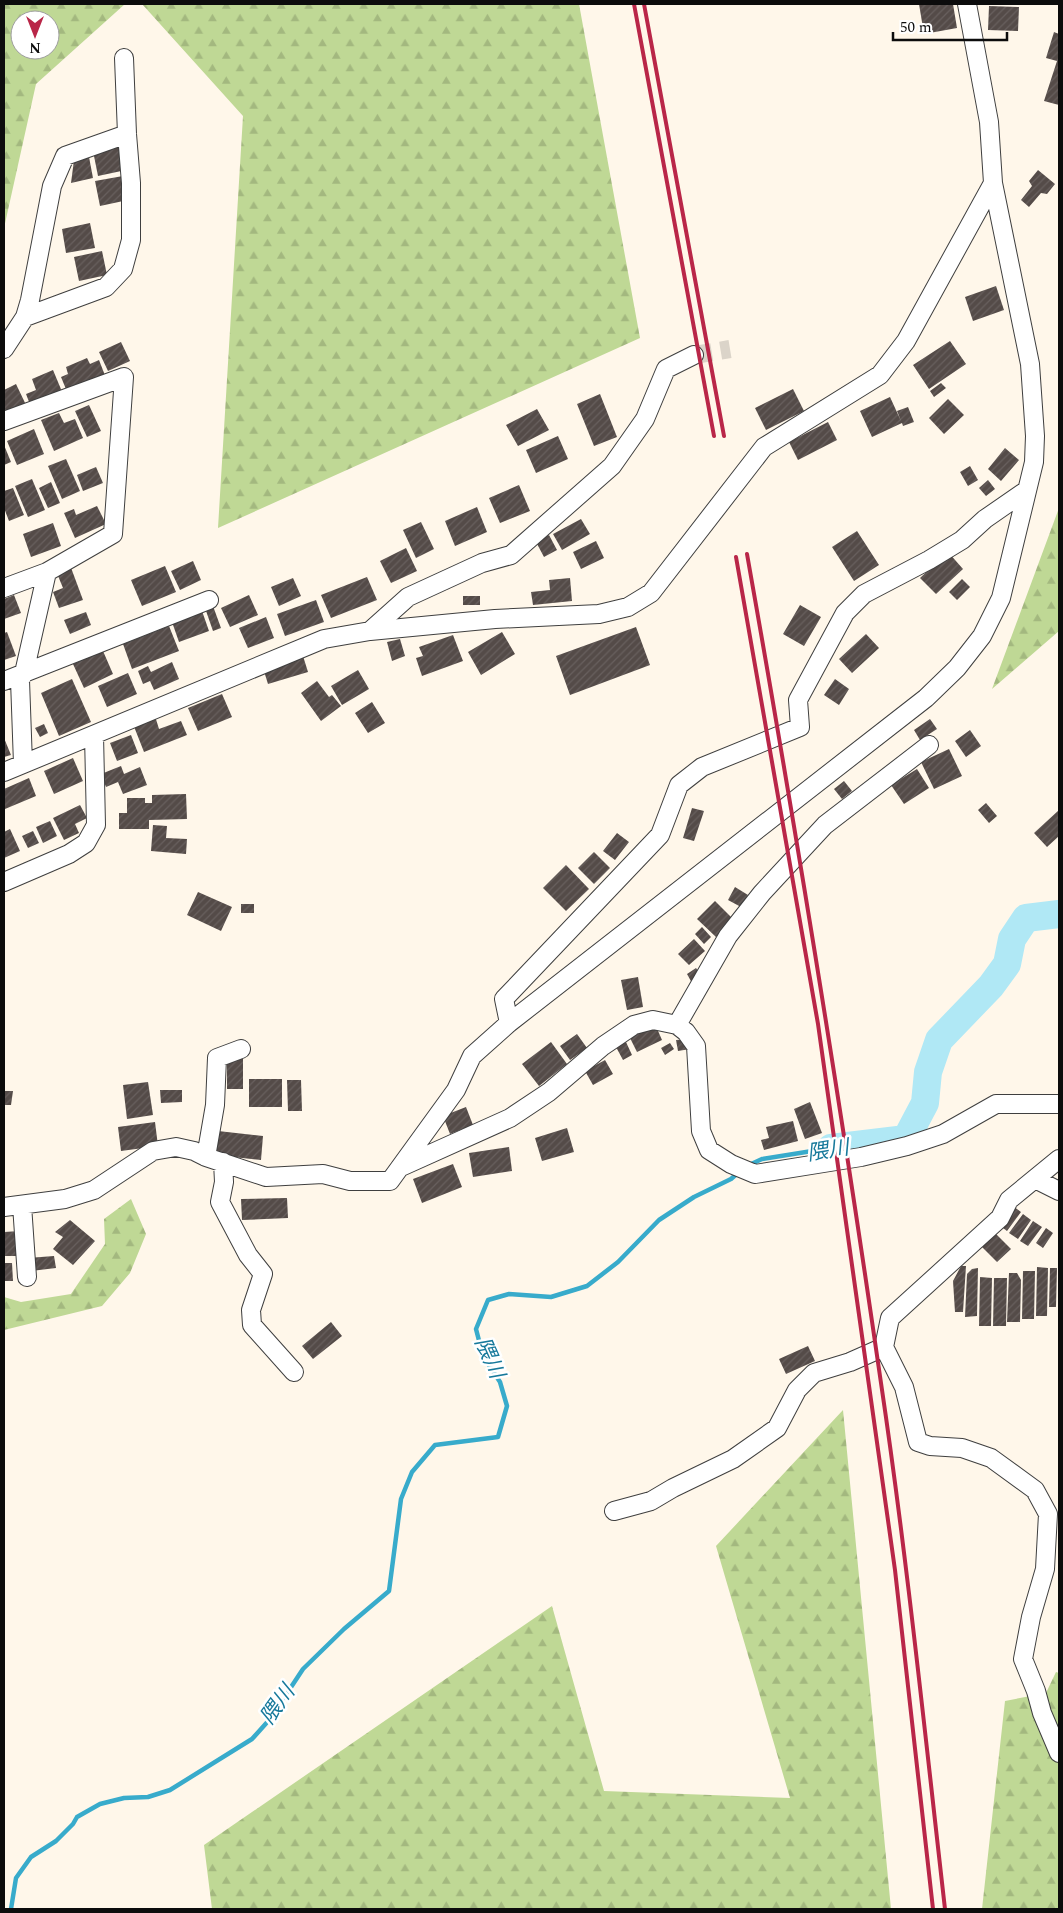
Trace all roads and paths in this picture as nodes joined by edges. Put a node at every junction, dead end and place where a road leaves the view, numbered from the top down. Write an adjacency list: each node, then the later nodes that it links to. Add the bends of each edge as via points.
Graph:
1 (967, 4): 4 (street, via 989,122)
2 (124, 58): 3 (street)
3 (127, 134): 5 (street, via 64,156 52,186); 5 (street, via 131,240 123,269 106,287)
4 (993, 183): 9 (street, via 1030,364 1035,436 1034,462); 13 (street, via 906,340 880,375 764,447 651,593 628,607 599,614 495,619)
5 (25, 317): 6 (street)
6 (4, 349)
7 (694, 355): 13 (street, via 666,369 645,419 612,466 511,555 482,563 408,597)
8 (4, 421): 10 (street, via 124,377 113,534)
9 (1027, 490): 21 (street, via 1001,598 982,636 957,668 926,698); 21 (street, via 985,519 962,540 864,594 845,613 798,700 800,727 702,767 679,785 660,835 504,1000)
10 (47, 572): 11 (street); 14 (street)
11 (4, 588)
12 (209, 600): 14 (street)
13 (370, 631): 16 (street, via 324,639)
14 (24, 673): 15 (street); 18 (street, via 20,680)
15 (4, 681)
16 (94, 735): 18 (street); 20 (street, via 96,825 86,843 69,854)
17 (929, 745): 22 (street, via 825,826 762,893 728,936)
18 (23, 764): 19 (street)
19 (4, 772)
20 (4, 882)
21 (509, 1023): 27 (street, via 472,1056 456,1090)
22 (677, 1025): 24 (street, via 696,1046 701,1131 709,1150 730,1164 755,1174 907,1146 943,1134 996,1104); 27 (street, via 654,1020 634,1025 603,1046 549,1092 510,1118)
23 (241, 1049): 26 (street, via 217,1058)
24 (1059, 1104)
25 (1059, 1159): 28 (street)
26 (214, 1160): 27 (street, via 266,1177 323,1174 350,1181 390,1181); 30 (street, via 176,1147 153,1151 94,1190 65,1199); 34 (street, via 224,1182 220,1202 248,1255 264,1274 251,1310 252,1324)
27 (401, 1167)
28 (1034, 1179): 29 (street); 33 (street, via 1009,1200 1000,1218 890,1318)
29 (1059, 1191)
30 (22, 1205): 31 (street); 32 (street)
31 (4, 1207)
32 (27, 1277)
33 (884, 1348): 35 (street, via 814,1373 797,1390 777,1428 733,1459 651,1501); 36 (street, via 904,1387 918,1442 962,1448 991,1458 1035,1490 1048,1514 1045,1569 1023,1659)
34 (294, 1372)
35 (614, 1511)
36 (1059, 1752)

